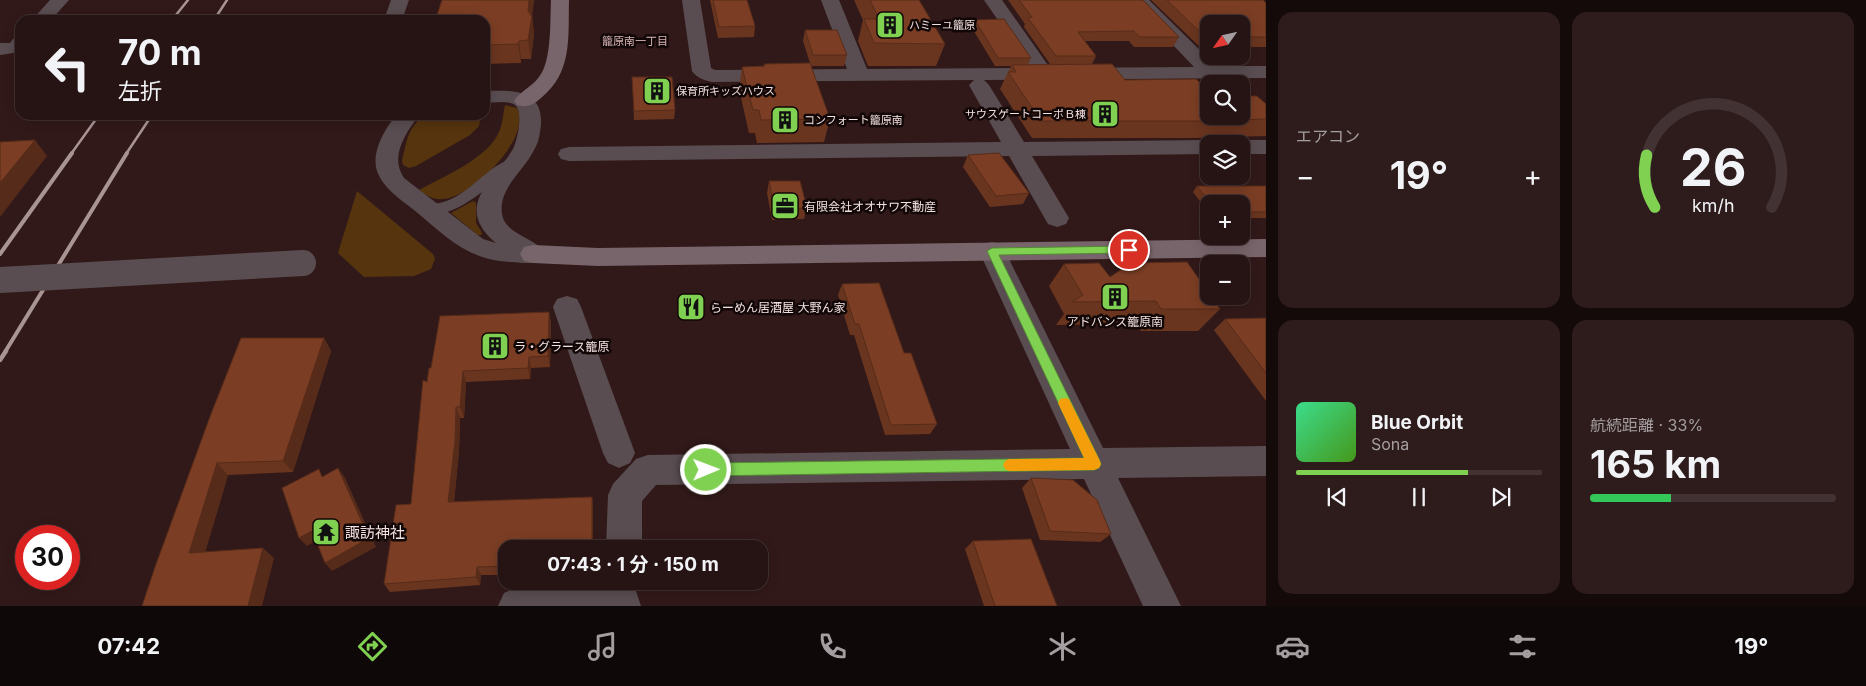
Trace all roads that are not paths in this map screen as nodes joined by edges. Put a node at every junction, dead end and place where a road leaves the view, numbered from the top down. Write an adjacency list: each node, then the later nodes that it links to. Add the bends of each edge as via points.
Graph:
1 (60, 0): 8 (street)
2 (400, 0): 9 (street)
3 (560, 0): 16 (street, via 550,76)
4 (692, 0): 13 (street, via 702,71 712,76)
5 (830, 0): 13 (street)
6 (993, 0): 12 (street)
7 (1139, 0): 10 (street)
8 (46, 15)
9 (395, 15)
10 (1210, 72): 11 (street); 12 (street)
11 (1266, 72)
12 (1045, 74): 13 (street)
13 (859, 75)
14 (979, 85): 21 (street)
15 (490, 97): 16 (street)
16 (524, 101): 23 (street, via 530,113 528,135)
17 (404, 120): 24 (street, via 396,130 387,160 389,171 396,183)
18 (1200, 147): 21 (street)
19 (1250, 147): 20 (street)
20 (1266, 147)
21 (1017, 149): 22 (street, via 706,147); 25 (street)
22 (569, 154)
23 (514, 163): 24 (lane, via 496,172 469,195 447,208); 28 (street, via 494,194 489,206 490,217 496,229)
24 (429, 210): 28 (street, via 474,245 492,252)
25 (1058, 218)
26 (1266, 248): 27 (street)
27 (992, 251): 28 (street, via 598,257); 34 (street)
28 (533, 254)
29 (303, 263): 30 (street, bridge)
30 (0, 280)
31 (567, 307): 32 (street)
32 (618, 453)
33 (1266, 461): 34 (street)
34 (1094, 464): 35 (street, via 648,470 625,494); 38 (street)
35 (624, 540)
36 (623, 597): 37 (street)
37 (517, 606)
38 (1162, 606)

